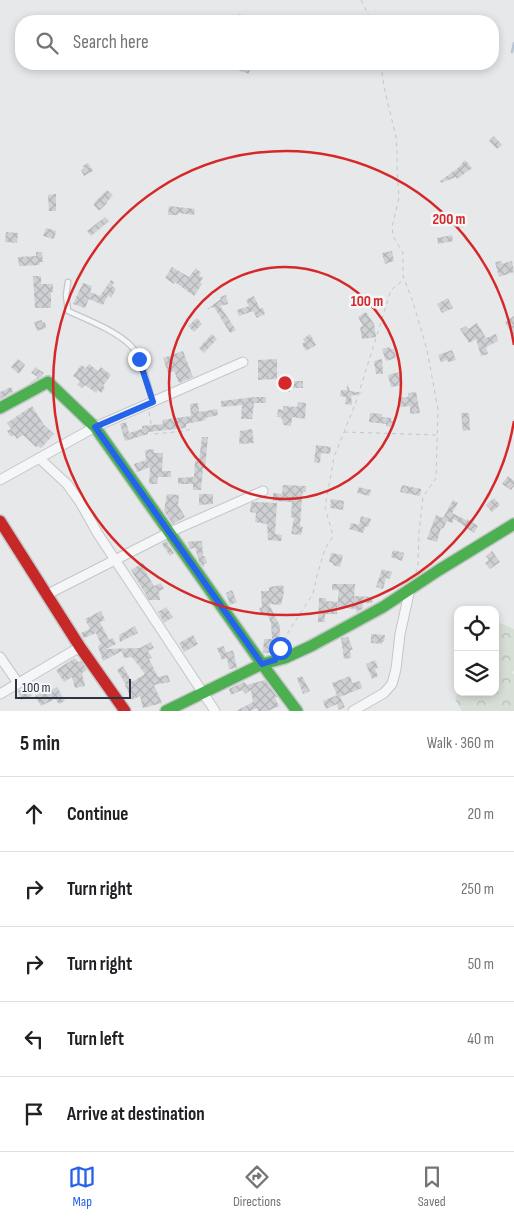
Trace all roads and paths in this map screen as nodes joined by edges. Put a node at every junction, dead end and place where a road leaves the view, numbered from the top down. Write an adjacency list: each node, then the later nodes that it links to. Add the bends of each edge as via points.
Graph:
1 (361, 0): 2 (path)
2 (367, 15)
3 (382, 70): 4 (path, via 396,137 399,198 392,232 403,253)
4 (404, 279): 11 (path, via 391,290); 12 (path, via 427,350 438,409)
5 (68, 282): 7 (lane, via 68,311 111,331 131,346 139,359)
6 (243, 362): 7 (street)
7 (150, 403): 9 (street); 10 (path, via 152,434)
8 (0, 408): 9 (street, via 48,382)
9 (95, 427): 13 (street); 18 (street)
10 (193, 428)
11 (344, 432): 12 (path); 26 (path, via 334,457 325,507 332,536 322,558 313,594)
12 (438, 435): 21 (path, via 436,478 423,497)
13 (39, 458): 14 (street); 20 (street, via 67,484)
14 (0, 480)
15 (263, 491): 18 (street)
16 (0, 521): 19 (street)
17 (514, 524): 22 (street)
18 (170, 532): 20 (street); 27 (street)
19 (4, 536): 23 (street)
20 (114, 560): 23 (street); 30 (street)
21 (416, 574)
22 (410, 590): 26 (street, via 311,646); 35 (street, via 392,684 384,693)
23 (46, 595): 24 (street)
24 (80, 647): 28 (street); 31 (street)
25 (0, 657): 28 (street)
26 (275, 660): 27 (street)
27 (262, 664): 30 (street); 34 (street)
28 (18, 683): 29 (street)
29 (0, 694)
30 (202, 694): 32 (street); 33 (street)
31 (124, 711)
32 (166, 711)
33 (215, 711)
34 (297, 711)
35 (353, 711)

